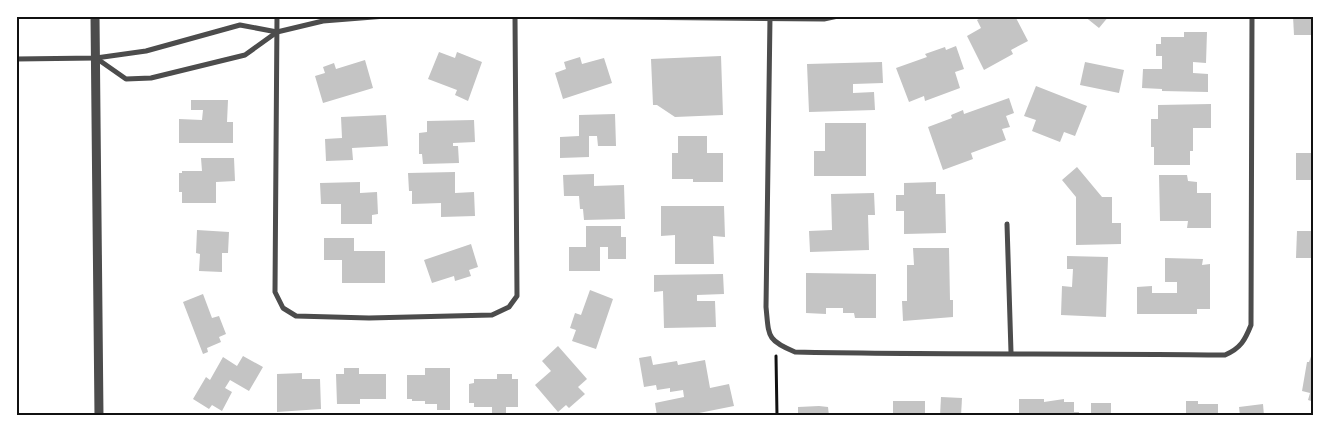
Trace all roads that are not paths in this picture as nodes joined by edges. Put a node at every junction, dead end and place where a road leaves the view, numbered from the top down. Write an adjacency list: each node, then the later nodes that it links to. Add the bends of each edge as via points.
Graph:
1 (95, 16): 9 (street)
2 (277, 16): 8 (street)
3 (386, 16): 8 (street, via 323,21)
4 (514, 16): 7 (street); 8 (street, via 517,296 509,307 492,315 296,316 283,308 276,292)
5 (838, 16): 7 (street, via 824,19)
6 (1252, 16): 12 (street, via 1251,325 1243,344 1225,355)
7 (770, 17): 12 (street, via 766,306 768,331 776,344 795,352)
8 (277, 32): 9 (street, via 240,25 146,52); 9 (street, via 245,55 151,78 126,79)
9 (96, 58): 10 (street); 13 (street)
10 (16, 59)
11 (1007, 224): 12 (street)
12 (1011, 352)
13 (99, 416)

